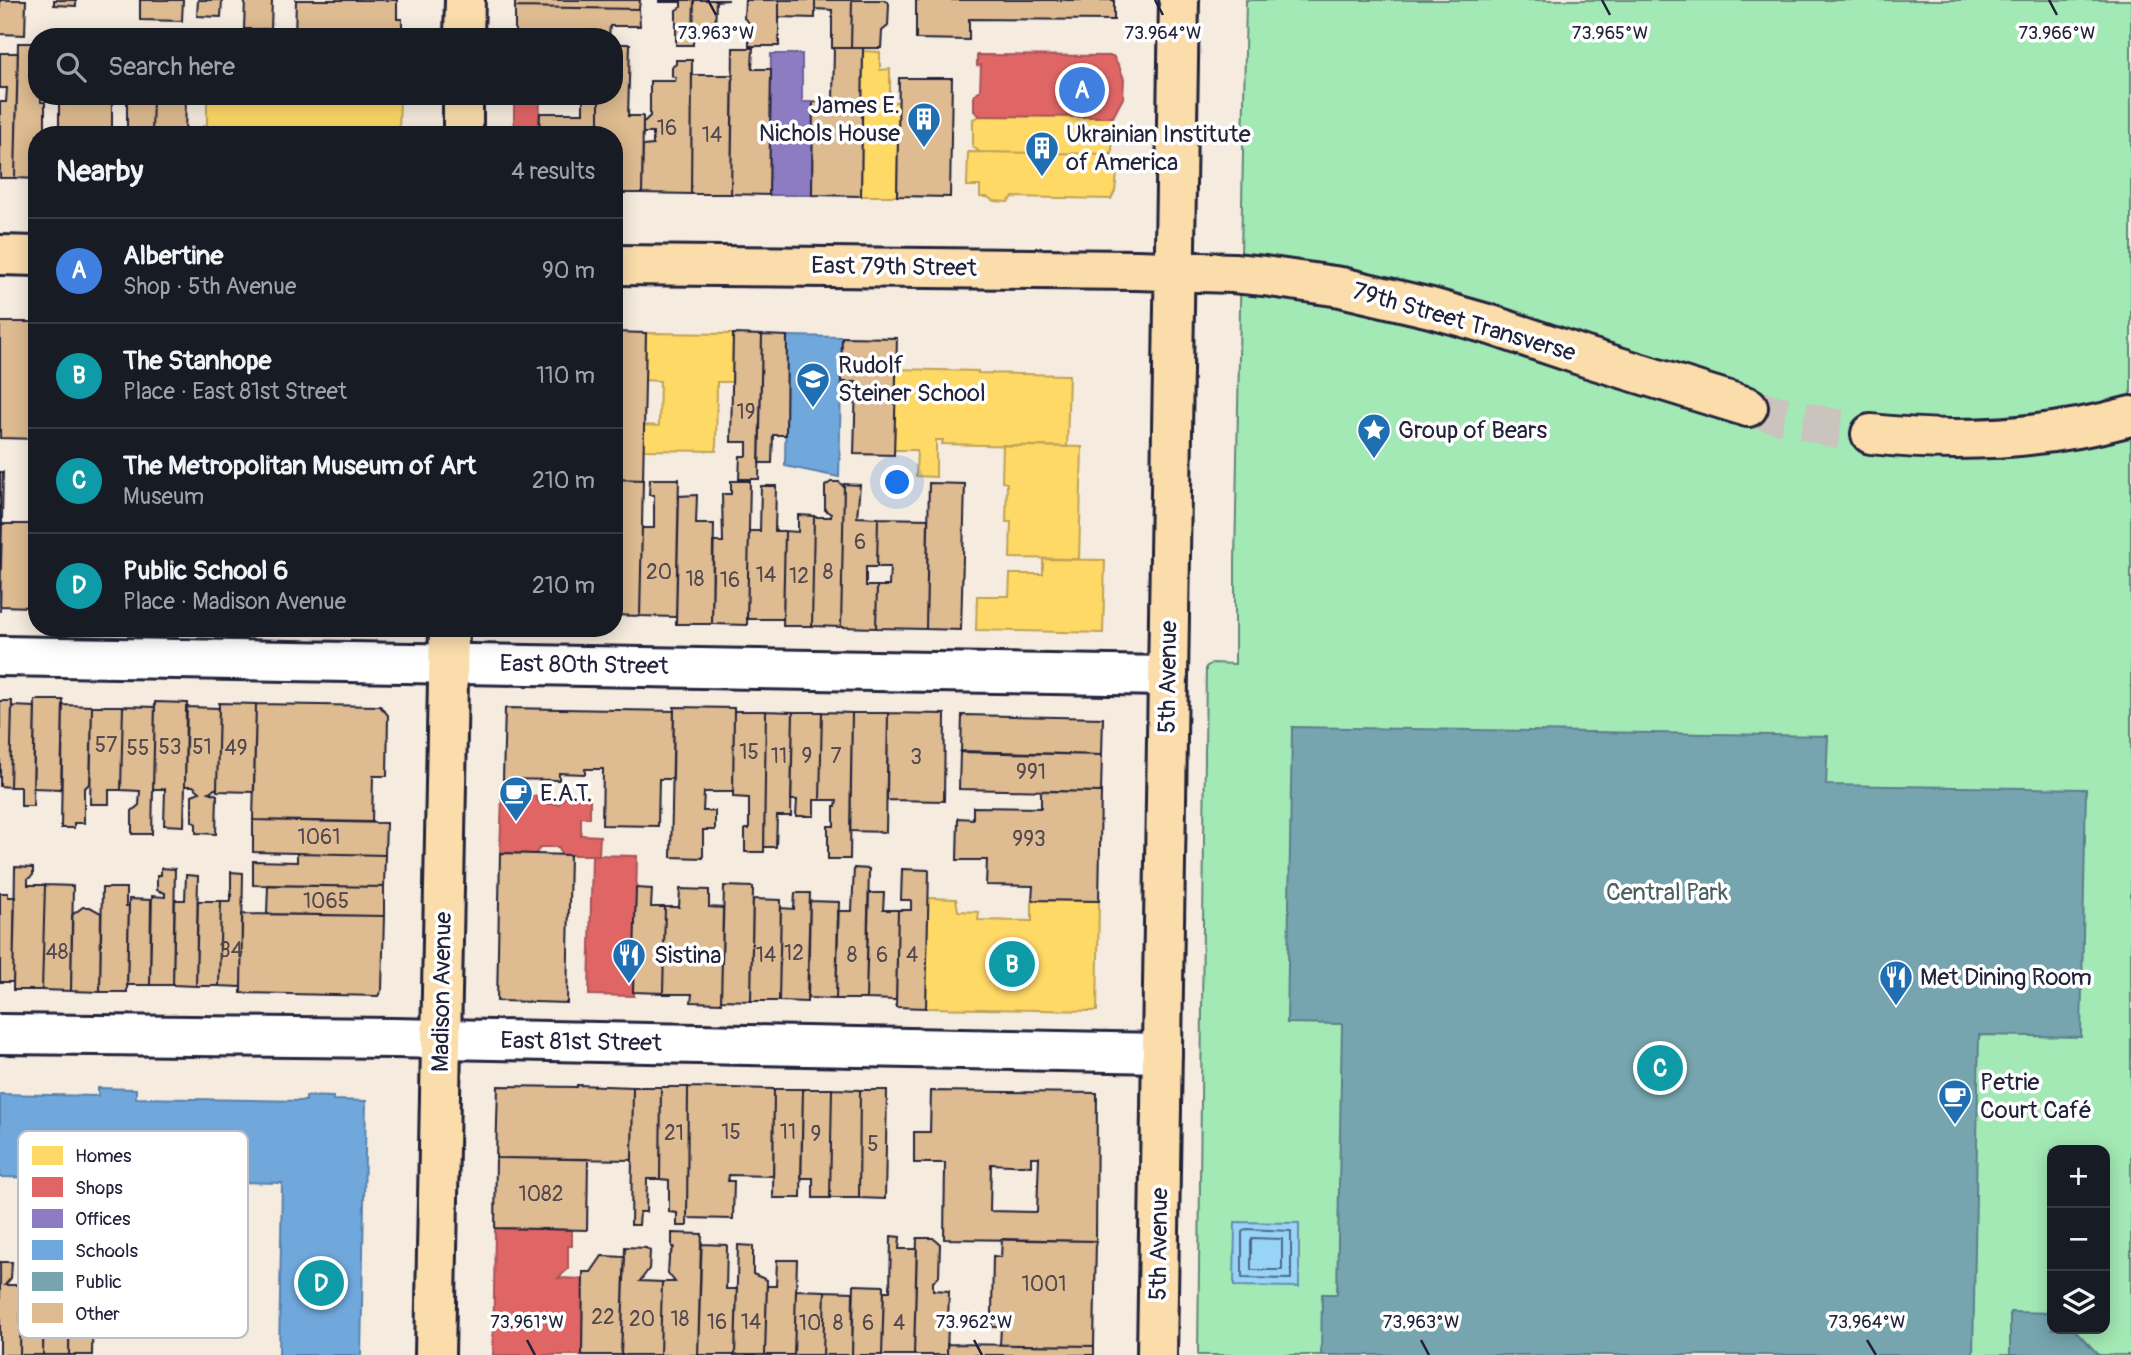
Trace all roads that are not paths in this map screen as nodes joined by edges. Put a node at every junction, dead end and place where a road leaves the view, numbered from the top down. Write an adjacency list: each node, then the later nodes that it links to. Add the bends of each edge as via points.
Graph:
1 (465, 0): 3 (main road)
2 (1179, 0): 9 (main road, 5th Avenue)
3 (464, 28)
4 (463, 105): 5 (main road)
5 (463, 126)
6 (0, 256): 7 (main road)
7 (28, 256)
8 (623, 265): 9 (main road, East 79th Street)
9 (1174, 271): 10 (main road, 79th Street Transverse, via 1301,280 1432,308); 15 (main road, 5th Avenue)
10 (1748, 407)
11 (2131, 415): 12 (main road, via 2012,437 1943,440)
12 (1871, 434)
13 (448, 645): 14 (street, East 80th Street); 15 (street, East 80th Street); 17 (main road, Madison Avenue)
14 (0, 656)
15 (1167, 676): 18 (main road, 5th Avenue)
16 (0, 1034): 17 (street, East 81st Street)
17 (441, 1039): 18 (street, East 81st Street); 19 (main road, Madison Avenue)
18 (1162, 1053): 20 (main road, 5th Avenue)
19 (435, 1355)
20 (1157, 1355)

